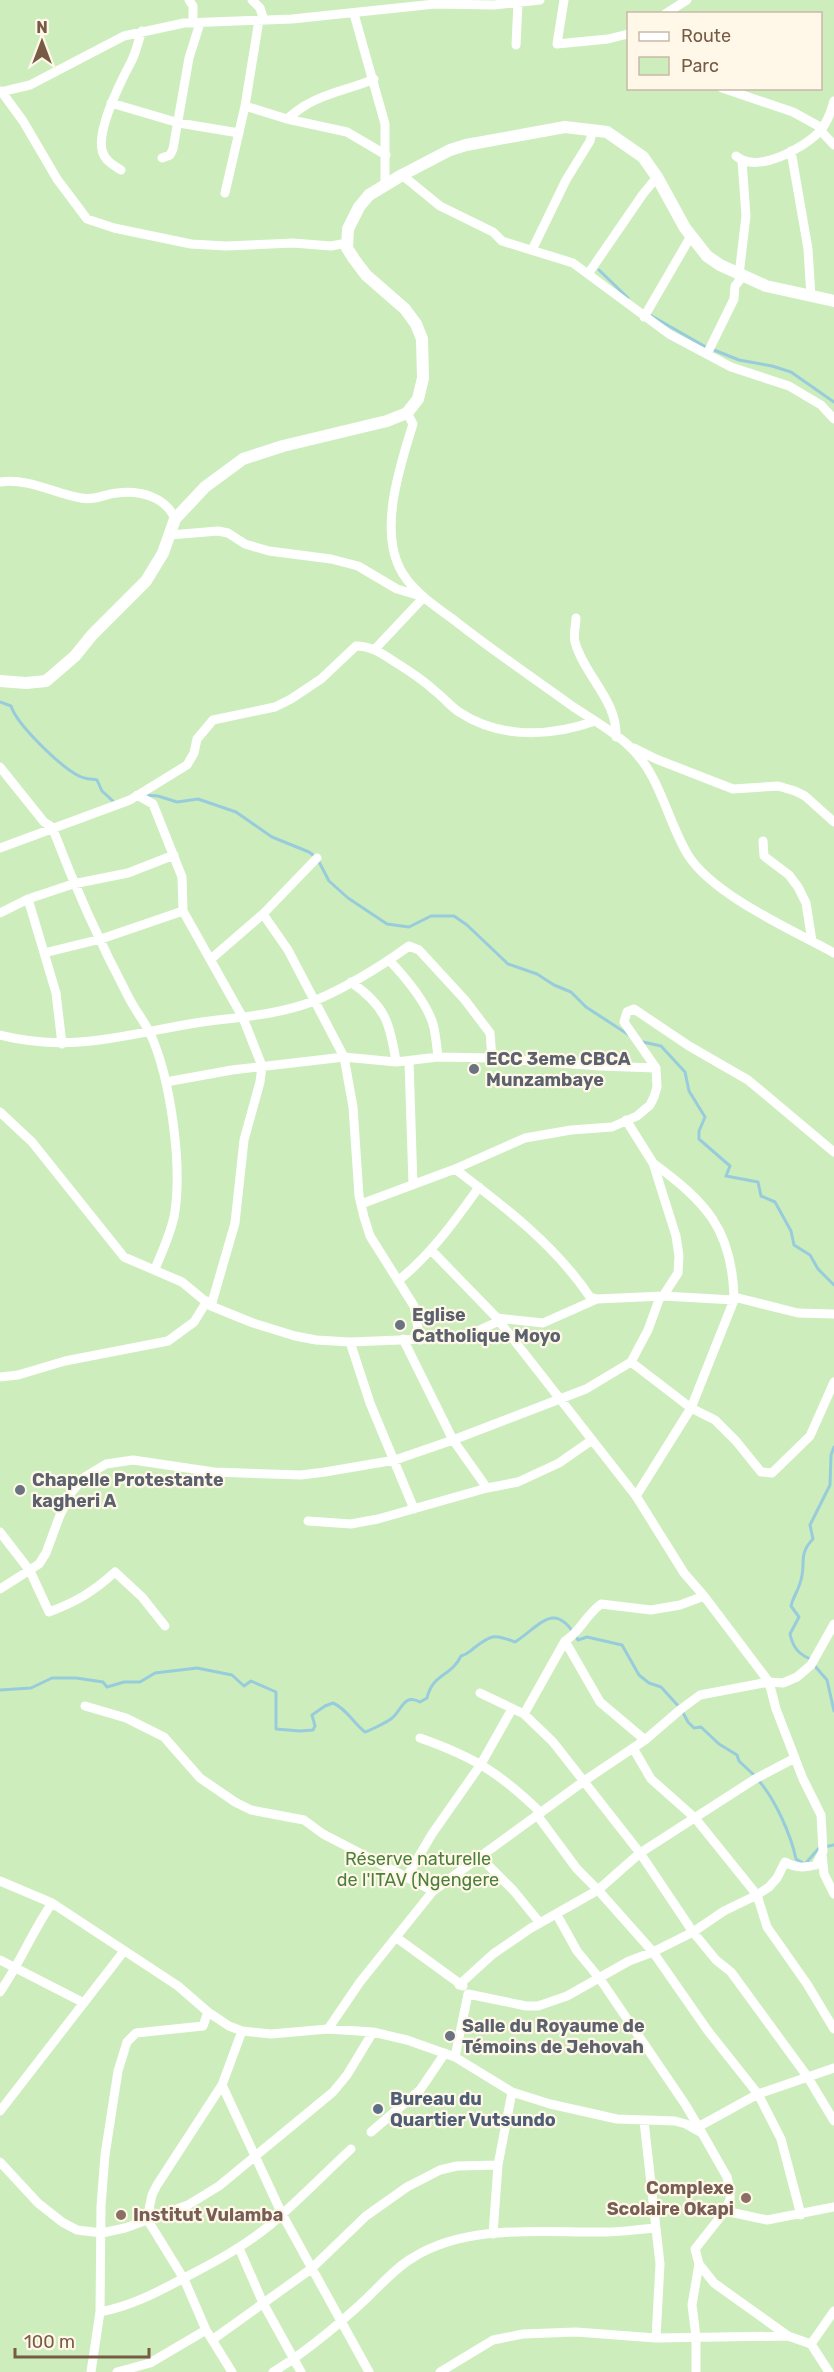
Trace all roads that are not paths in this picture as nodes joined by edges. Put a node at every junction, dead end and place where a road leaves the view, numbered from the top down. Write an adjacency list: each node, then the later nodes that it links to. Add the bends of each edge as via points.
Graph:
1 (189, 0): 14 (street)
2 (252, 0): 10 (street)
3 (267, 0): 10 (street)
4 (540, 0): 7 (street)
5 (564, 0): 16 (street, via 557,44)
6 (687, 0): 11 (street)
7 (529, 1): 9 (street)
8 (436, 2): 9 (street); 12 (street)
9 (518, 3): 17 (street)
10 (260, 8): 13 (street)
11 (668, 12)
12 (354, 14): 13 (street); 18 (street)
13 (261, 20): 14 (street); 23 (street)
14 (197, 22): 15 (street); 25 (street)
15 (142, 31): 20 (street, via 106,43 30,85); 22 (street)
16 (627, 34)
17 (516, 45)
18 (374, 79): 24 (street, via 307,104); 31 (street, via 385,124)
19 (728, 90): 27 (street, via 793,112)
20 (0, 91): 39 (street, via 87,219 191,244)
21 (834, 101): 27 (street)
22 (111, 103): 25 (street); 33 (street, via 101,149 108,162)
23 (245, 106): 24 (street); 28 (street)
24 (287, 119): 31 (street, via 347,132)
25 (179, 123): 28 (street); 32 (street, via 173,149)
26 (593, 129): 34 (street, via 566,127 466,146); 35 (street, via 607,132 631,147 644,157); 40 (street)
27 (821, 129): 29 (street); 30 (street)
28 (239, 134): 37 (street)
29 (834, 145)
30 (791, 151): 42 (street, via 764,161 747,162 739,158 746,216); 43 (street, via 808,249)
31 (386, 155): 36 (street)
32 (162, 158)
33 (120, 170)
34 (402, 175): 36 (street); 40 (street, via 440,206 493,232 502,241)
35 (657, 177): 38 (street); 41 (street)
36 (385, 186): 39 (street, via 369,195 359,207)
37 (225, 193)
38 (691, 236): 42 (street, via 707,256); 45 (street)
39 (346, 243): 47 (street, via 366,274 405,309 422,339 423,378 418,399)
40 (532, 250): 41 (street, via 573,263)
41 (588, 274): 45 (street)
42 (741, 276): 43 (street); 46 (street)
43 (811, 297): 44 (street)
44 (834, 301)
45 (644, 317): 46 (street)
46 (708, 354): 48 (street, via 731,367 789,386 821,405)
47 (407, 413): 50 (street, via 243,459 205,487); 52 (street, via 412,424 393,499 394,551 403,574)
48 (834, 419)
49 (0, 482): 50 (street, via 23,481 81,498 137,493 170,507)
50 (175, 519): 51 (street)
51 (170, 535): 52 (street, via 228,532 245,544 269,551 358,566 397,589); 55 (street, via 146,581 46,681)
52 (424, 597): 54 (street); 56 (street)
53 (576, 618): 57 (street, via 575,643 616,720)
54 (375, 649): 56 (street, via 419,678 456,710 483,724 542,734); 60 (street, via 356,646 321,679 275,707 213,720 197,739 187,765)
55 (0, 681)
56 (595, 721): 57 (street)
57 (616, 737): 58 (street)
58 (627, 744): 61 (street, via 722,786 778,786 795,791); 73 (street, via 654,777 681,842 698,868 717,885)
59 (0, 767): 62 (street)
60 (134, 797): 62 (street, via 98,814); 65 (street, via 153,804)
61 (832, 818)
62 (52, 827): 64 (street); 67 (street)
63 (763, 842): 73 (street, via 764,856 789,875 806,903)
64 (0, 848)
65 (174, 855): 67 (street, via 128,873); 69 (street, via 182,877)
66 (317, 858): 71 (street)
67 (73, 884): 68 (street); 72 (street)
68 (28, 899): 70 (street); 74 (street)
69 (183, 911): 72 (street); 76 (street)
70 (0, 913)
71 (263, 914): 76 (street); 79 (street)
72 (101, 939): 74 (street); 81 (street)
73 (812, 941): 75 (street)
74 (44, 953): 83 (street, via 56,993)
75 (834, 953)
76 (211, 960): 80 (street)
77 (389, 960): 78 (street); 85 (street, via 404,976 434,1026); 86 (street, via 409,946 419,950 490,1034)
78 (351, 982): 79 (street); 88 (street, via 375,1001 384,1016 392,1031)
79 (316, 1000): 80 (street); 84 (street)
80 (243, 1018): 81 (street); 89 (street)
81 (150, 1033): 83 (street); 91 (street)
82 (0, 1035): 83 (street, via 26,1042)
83 (62, 1044)
84 (344, 1057): 88 (street); 89 (street); 99 (street, via 353,1107)
85 (438, 1057): 86 (street); 87 (street)
86 (492, 1058): 90 (street)
87 (409, 1061): 88 (street); 97 (street)
88 (396, 1062)
89 (262, 1066): 91 (street); 106 (street, via 244,1140 235,1223)
90 (656, 1068): 93 (street, via 657,1087 650,1105); 94 (street, via 624,1022 627,1012 634,1010 748,1080)
91 (166, 1082): 101 (street, via 176,1196 173,1219)
92 (0, 1112): 101 (street, via 32,1142 124,1257)
93 (627, 1120): 95 (street); 96 (street, via 612,1127 525,1138)
94 (834, 1152)
95 (652, 1163): 103 (street, via 679,1256 678,1273); 105 (street, via 680,1183 714,1219 726,1242)
96 (455, 1169): 97 (street); 98 (street)
97 (413, 1185): 99 (street)
98 (479, 1187): 100 (street); 104 (street, via 540,1237 590,1297)
99 (361, 1204): 102 (street, via 370,1236)
100 (430, 1250): 102 (street); 108 (street)
101 (155, 1269): 106 (street, via 182,1282)
102 (399, 1280): 110 (street, via 414,1306)
103 (662, 1296): 104 (street); 105 (street); 112 (street)
104 (597, 1299): 108 (street, via 543,1323)
105 (734, 1299): 107 (street, via 798,1313); 116 (street)
106 (209, 1304): 111 (street, via 295,1336); 113 (street, via 194,1322 168,1341)
107 (834, 1314)
108 (498, 1320): 110 (street, via 472,1333); 115 (street)
109 (403, 1339): 110 (street); 111 (street); 117 (street)
110 (420, 1340)
111 (350, 1342): 119 (street, via 370,1403)
112 (631, 1362): 115 (street, via 586,1389); 116 (street)
113 (0, 1377)
114 (834, 1382): 116 (street, via 810,1436 771,1473 761,1472 715,1420)
115 (559, 1398): 117 (street); 118 (street)
116 (691, 1408): 121 (street)
117 (453, 1440): 119 (street); 120 (street)
118 (592, 1440): 120 (street, via 518,1482); 121 (street)
119 (395, 1460): 122 (street); 125 (street, via 302,1475 214,1472 133,1460 106,1464 83,1479 71,1493 46,1553)
120 (487, 1488): 122 (street)
121 (636, 1496): 127 (street, via 684,1573)
122 (414, 1509): 123 (street, via 351,1524)
123 (308, 1521)
124 (0, 1532): 125 (street)
125 (30, 1571): 126 (street); 129 (street, via 49,1612 76,1602 115,1572)
126 (0, 1589)
127 (704, 1596): 130 (street, via 651,1610 601,1604); 131 (street)
128 (834, 1624): 131 (street, via 813,1661 797,1677 783,1683)
129 (165, 1626)
130 (565, 1641): 135 (street); 137 (street, via 600,1702)
131 (769, 1682): 137 (street, via 700,1695); 139 (street)
132 (480, 1693): 134 (street)
133 (85, 1706): 148 (street, via 126,1718 164,1737 200,1778 235,1802 250,1810 304,1820)
134 (512, 1709): 135 (street); 140 (street)
135 (524, 1714): 141 (street)
136 (420, 1738): 140 (street)
137 (645, 1740): 138 (street)
138 (633, 1748): 141 (street); 143 (street, via 651,1779)
139 (795, 1758): 143 (street); 144 (street, via 821,1815)
140 (481, 1764): 142 (street, via 509,1783); 148 (street)
141 (585, 1781): 142 (street); 145 (street)
142 (539, 1814): 147 (street); 150 (street, via 577,1869)
143 (695, 1818): 145 (street); 153 (street)
144 (823, 1850): 146 (street); 152 (street, via 824,1874); 153 (street, via 816,1865 806,1868 785,1862 777,1878)
145 (640, 1853): 150 (street); 157 (street)
146 (834, 1854)
147 (481, 1858): 151 (street); 156 (street)
148 (406, 1878): 151 (street)
149 (0, 1881): 154 (street)
150 (598, 1890): 155 (street); 160 (street)
151 (433, 1891): 158 (street)
152 (834, 1894)
153 (757, 1895): 157 (street); 170 (street, via 767,1927)
154 (52, 1903): 159 (street); 162 (street, via 21,1952)
155 (557, 1915): 156 (street); 163 (street, via 577,1951)
156 (540, 1923): 164 (street, via 493,1954)
157 (693, 1932): 160 (street); 176 (street, via 730,1972)
158 (397, 1938): 164 (street); 169 (street)
159 (124, 1951): 166 (street); 168 (street, via 178,1986)
160 (653, 1952): 163 (street); 179 (street)
161 (0, 1960): 162 (street)
162 (17, 1967): 165 (street); 166 (street)
163 (600, 1979): 167 (street, via 538,2006); 183 (street)
164 (459, 1985): 167 (street)
165 (0, 1992)
166 (84, 2003): 180 (street)
167 (506, 2003): 174 (street, via 468,1994)
168 (208, 2012): 171 (street); 195 (street, via 203,2026 152,2029 136,2033 127,2042 118,2071 105,2155)
169 (328, 2029): 171 (street, via 271,2034); 172 (street)
170 (834, 2029)
171 (242, 2031): 177 (street)
172 (373, 2032): 173 (street); 186 (street, via 333,2092)
173 (444, 2053): 174 (street); 184 (street, via 420,2090)
174 (454, 2057): 178 (street)
175 (834, 2068): 176 (street)
176 (807, 2076): 179 (street); 182 (street)
177 (222, 2085): 186 (street); 193 (street, via 157,2185)
178 (512, 2092): 181 (street, via 577,2112); 188 (street)
179 (758, 2094): 183 (street); 192 (street, via 781,2139)
180 (0, 2111)
181 (644, 2121): 183 (street, via 675,2121); 194 (street)
182 (834, 2121)
183 (700, 2130): 190 (street, via 727,2177 730,2199)
184 (371, 2132)
185 (351, 2149): 191 (street)
186 (255, 2155): 191 (street); 193 (street, via 219,2187 188,2205)
187 (0, 2162): 195 (street, via 38,2203 62,2222 77,2230)
188 (498, 2165): 196 (street); 199 (street, via 440,2170 406,2187 366,2216)
189 (834, 2207): 192 (street)
190 (725, 2211): 192 (street, via 768,2220); 198 (street, via 695,2249)
191 (282, 2214): 197 (street); 199 (street)
192 (801, 2215)
193 (147, 2219): 195 (street); 200 (street)
194 (656, 2228): 196 (street); 208 (street, via 660,2264)
195 (102, 2233): 203 (street)
196 (493, 2234): 204 (street, via 449,2241 413,2257)
197 (239, 2248): 200 (street); 201 (street)
198 (699, 2264): 206 (street, via 721,2289); 207 (street, via 692,2305)
199 (311, 2269): 201 (street); 204 (street)
200 (184, 2279): 203 (street, via 141,2301); 205 (street)
201 (263, 2303): 209 (street); 211 (street)
202 (834, 2311): 210 (street)
203 (100, 2312): 212 (street)
204 (342, 2321): 211 (street); 217 (street)
205 (206, 2330): 209 (street); 213 (street, via 150,2363)
206 (788, 2336): 207 (street); 210 (street)
207 (696, 2337): 208 (street); 219 (street)
208 (656, 2338): 218 (street, via 576,2332 512,2335 479,2347)
209 (212, 2340): 214 (street)
210 (811, 2344): 220 (street)
211 (294, 2359): 215 (street); 216 (street)
212 (92, 2372)
213 (117, 2372)
214 (232, 2372)
215 (273, 2372)
216 (301, 2372)
217 (369, 2372)
218 (440, 2372)
219 (696, 2372)
220 (829, 2372)

